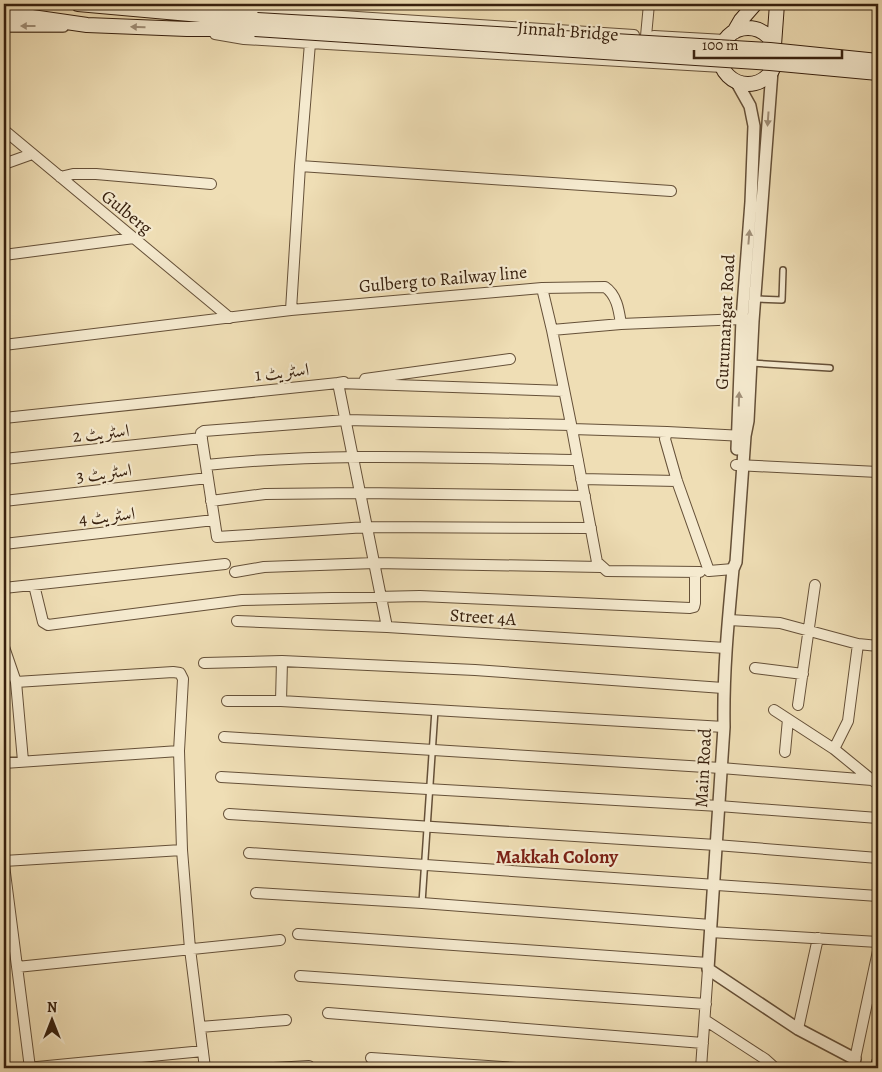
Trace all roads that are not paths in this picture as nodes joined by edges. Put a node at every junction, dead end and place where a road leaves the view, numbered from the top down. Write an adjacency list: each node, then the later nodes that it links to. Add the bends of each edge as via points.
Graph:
1 (78, 4): 6 (main road)
2 (649, 4): 12 (street)
3 (755, 4): 13 (main road)
4 (777, 4): 15 (main road)
5 (312, 9): 6 (street, via 203,7); 12 (street)
6 (159, 11): 9 (main road)
7 (4, 13): 8 (main road)
8 (87, 25): 10 (street, one-way to 10); 11 (main road, one-way to 8)
9 (256, 25): 11 (main road); 17 (main road, Jinnah Bridge, bridge, via 770,50); 20 (main road, Jinnah Bridge, bridge)
10 (4, 26)
11 (187, 29): 14 (street, via 244,39)
12 (646, 36): 13 (street)
13 (729, 36): 15 (main road, via 745,28 757,29 767,35); 18 (main road, via 721,48)
14 (310, 43): 18 (street); 26 (street)
15 (774, 46): 16 (street); 19 (main road, via 776,58)
16 (878, 56)
17 (878, 61)
18 (722, 67): 22 (main road)
19 (772, 69): 21 (street); 22 (main road, via 762,80 749,84); 34 (street, one-way to 34)
20 (878, 73)
21 (878, 77)
22 (736, 81): 37 (street, Gurumangat Road, one-way to 22, via 754,126 750,106)
23 (4, 130): 24 (street, Gulberg)
24 (32, 154): 25 (street); 27 (street, Gulberg)
25 (4, 164)
26 (300, 166): 29 (street); 35 (street)
27 (60, 177): 28 (street, via 96,174); 30 (street, Gulberg)
28 (211, 184)
29 (670, 191)
30 (134, 238): 31 (street); 36 (street, Gulberg)
31 (4, 256)
32 (783, 270): 34 (lane, via 782,300)
33 (542, 288): 35 (street, Gulberg to Railway line); 38 (street, via 604,287 614,296); 39 (street, Gulberg to Railway line)
34 (755, 299): 37 (street)
35 (292, 310): 36 (street, Gulberg to Railway line)
36 (230, 318): 40 (street, Gulberg to Railway line)
37 (748, 320): 38 (street); 42 (street); 50 (street, Gurumangat Road, one-way to 37)
38 (621, 324): 39 (street)
39 (552, 330): 45 (street, Gulberg to Railway line)
40 (4, 346)
41 (510, 359): 44 (street)
42 (751, 363): 43 (lane); 50 (street, via 748,421)
43 (830, 368)
44 (338, 383): 45 (street, اسٹریٹ 1); 46 (street, اسٹریٹ 1); 47 (street)
45 (564, 391): 48 (street, Gulberg to Railway line)
46 (4, 418)
47 (346, 420): 48 (street); 51 (street, اسٹریٹ 2, via 204,431); 52 (street)
48 (572, 427): 49 (street); 54 (street, Gulberg to Railway line)
49 (667, 432): 50 (street); 60 (street, via 665,439)
50 (741, 435): 56 (street, Main Road)
51 (202, 438): 53 (street, اسٹریٹ 2); 55 (street)
52 (353, 457): 54 (street); 55 (street, via 261,459); 61 (street)
53 (4, 459)
54 (578, 460): 59 (street, Gulberg to Railway line)
55 (206, 465): 58 (street)
56 (740, 466): 57 (street); 72 (street, Main Road, via 736,562)
57 (878, 472)
58 (208, 478): 63 (street, اسٹریٹ 3); 64 (street)
59 (582, 479): 60 (street); 62 (street, Gulberg to Railway line)
60 (677, 481): 73 (street)
61 (361, 493): 62 (street); 64 (street, via 266,494); 66 (street)
62 (585, 496): 67 (street, Gulberg to Railway line)
63 (4, 501)
64 (211, 501): 65 (street)
65 (214, 520): 66 (street, via 217,537); 68 (street, اسٹریٹ 4)
66 (367, 527): 67 (street); 69 (street)
67 (591, 528): 71 (street, Gulberg to Railway line, via 597,562)
68 (4, 544)
69 (375, 563): 71 (street); 74 (street, via 264,567); 79 (street)
70 (225, 564): 76 (street)
71 (601, 567): 75 (street, via 607,571)
72 (733, 569): 73 (street); 80 (street, Main Road)
73 (709, 571): 75 (street)
74 (235, 572)
75 (695, 573): 79 (street, via 695,603 690,608 420,596)
76 (34, 585): 78 (street); 79 (street, via 44,622 48,625 242,600)
77 (815, 585): 83 (street)
78 (4, 588)
79 (382, 598): 82 (street)
80 (729, 620): 83 (street, via 780,623); 87 (street, Main Road)
81 (237, 621): 82 (street, Street 4A)
82 (388, 627): 87 (street, Street 4A)
83 (810, 631): 84 (street); 91 (street)
84 (858, 644): 85 (street); 102 (street, via 848,721)
85 (878, 646)
86 (4, 647): 92 (street)
87 (726, 648): 93 (street, Main Road)
88 (282, 661): 89 (street); 93 (street, via 475,670); 95 (street)
89 (204, 663)
90 (754, 668): 91 (street)
91 (803, 674): 96 (street)
92 (16, 682): 104 (street, via 180,673 183,679); 106 (street)
93 (723, 688): 100 (street, Main Road)
94 (227, 701): 95 (street)
95 (281, 701): 97 (street)
96 (798, 705)
97 (435, 710): 100 (street); 103 (lane)
98 (774, 710): 99 (street)
99 (788, 720): 102 (street); 105 (street)
100 (724, 727): 108 (street, Main Road)
101 (224, 737): 103 (street)
102 (834, 749): 110 (street)
103 (432, 750): 108 (street); 111 (lane)
104 (179, 751): 106 (street); 117 (street)
105 (785, 752)
106 (24, 761): 107 (street)
107 (4, 762)
108 (721, 768): 110 (street); 112 (street, Main Road)
109 (221, 777): 111 (street)
110 (875, 782)
111 (430, 789): 112 (street); 115 (lane)
112 (719, 806): 114 (street); 116 (street, Main Road)
113 (229, 814): 115 (street)
114 (878, 818)
115 (427, 827): 116 (street); 121 (lane)
116 (716, 845): 119 (street); 122 (street, Main Road)
117 (182, 850): 120 (street); 131 (street)
118 (249, 854): 121 (street)
119 (878, 858)
120 (4, 863): 134 (street)
121 (425, 866): 122 (street); 125 (lane)
122 (713, 884): 124 (street); 126 (street, Main Road)
123 (256, 893): 125 (street)
124 (878, 896)
125 (422, 902): 126 (street)
126 (711, 929): 128 (street); 133 (street, Main Road)
127 (298, 934): 133 (street)
128 (818, 938): 130 (street); 141 (street)
129 (280, 940): 131 (street)
130 (878, 942)
131 (190, 949): 134 (street); 140 (street)
132 (878, 951): 145 (street)
133 (708, 966): 136 (street); 141 (street)
134 (17, 967): 147 (street)
135 (300, 976): 136 (street)
136 (706, 1004): 139 (street)
137 (328, 1013): 142 (street)
138 (286, 1020): 140 (street)
139 (705, 1020): 142 (street); 152 (street, via 766,1059)
140 (200, 1026): 143 (street)
141 (798, 1029): 145 (street)
142 (703, 1043): 151 (street)
143 (203, 1051): 147 (street); 148 (street)
144 (371, 1058): 150 (street)
145 (854, 1064)
146 (309, 1066): 149 (street)
147 (28, 1068)
148 (205, 1068)
149 (274, 1068)
150 (516, 1068)
151 (702, 1068)
152 (774, 1068)

